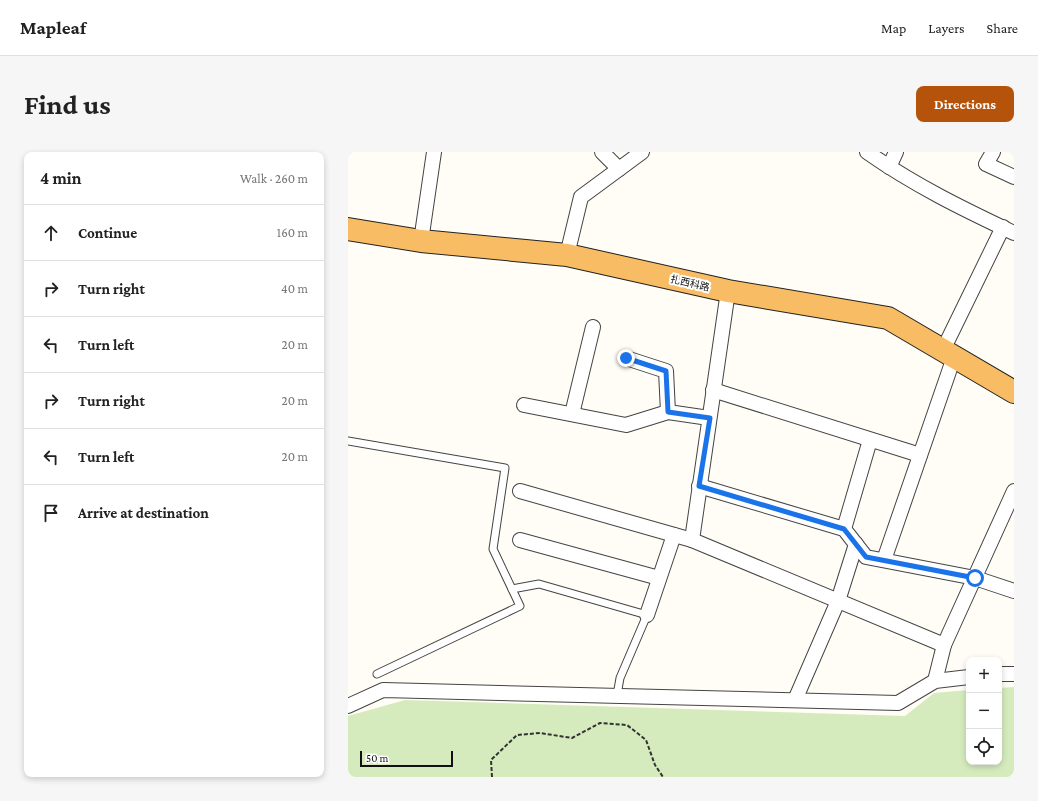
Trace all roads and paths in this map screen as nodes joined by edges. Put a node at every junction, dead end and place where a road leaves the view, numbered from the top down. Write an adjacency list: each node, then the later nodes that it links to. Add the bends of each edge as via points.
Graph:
1 (434, 152): 12 (street)
2 (602, 152): 8 (street)
3 (642, 152): 8 (street)
4 (867, 152): 7 (street)
5 (896, 152): 7 (street)
6 (993, 152): 9 (street, via 986,164)
7 (889, 167): 11 (street, via 944,199)
8 (619, 169): 13 (street, via 581,197)
9 (1014, 177)
10 (348, 229): 12 (highway, 扎西科路)
11 (1008, 230): 16 (street)
12 (421, 241): 13 (highway, 扎西科路)
13 (567, 255): 14 (highway, 扎西科路)
14 (728, 291): 16 (highway, 扎西科路, via 888,318); 18 (street)
15 (593, 327): 22 (street)
16 (949, 354): 19 (highway, 扎西科路); 26 (street)
17 (626, 358): 21 (street, via 666,371)
18 (714, 390): 23 (street); 24 (street)
19 (1014, 392)
20 (524, 405): 22 (street)
21 (668, 412): 22 (street, via 626,425); 23 (street)
22 (572, 414)
23 (710, 418): 27 (street)
24 (870, 440): 26 (street); 30 (street)
25 (348, 441): 38 (lane, via 505,468 493,549)
26 (920, 456): 35 (street)
27 (699, 486): 30 (street); 33 (street)
28 (520, 491): 31 (street)
29 (1014, 491): 37 (street)
30 (844, 529): 34 (street)
31 (674, 536): 33 (street); 36 (street)
32 (520, 540): 36 (street)
33 (692, 540): 40 (street)
34 (856, 544): 35 (street, via 866,557); 40 (street)
35 (884, 560): 37 (street)
36 (660, 578): 41 (street)
37 (975, 578): 39 (street); 42 (street)
38 (512, 589): 41 (lane, via 540,584); 43 (lane, via 520,606)
39 (1014, 591)
40 (838, 601): 42 (street); 49 (street)
41 (647, 616): 48 (lane, via 620,678)
42 (944, 646): 47 (street)
43 (377, 674)
44 (1002, 674): 45 (street)
45 (1014, 674)
46 (966, 677): 47 (street)
47 (934, 681): 49 (street, via 898,703)
48 (617, 696): 49 (street); 50 (street, via 383,690)
49 (795, 700)
50 (348, 706)
51 (492, 777): 52 (path, via 491,760 517,735 540,733 572,738 600,723 627,725 646,740 655,765)
52 (663, 777)

